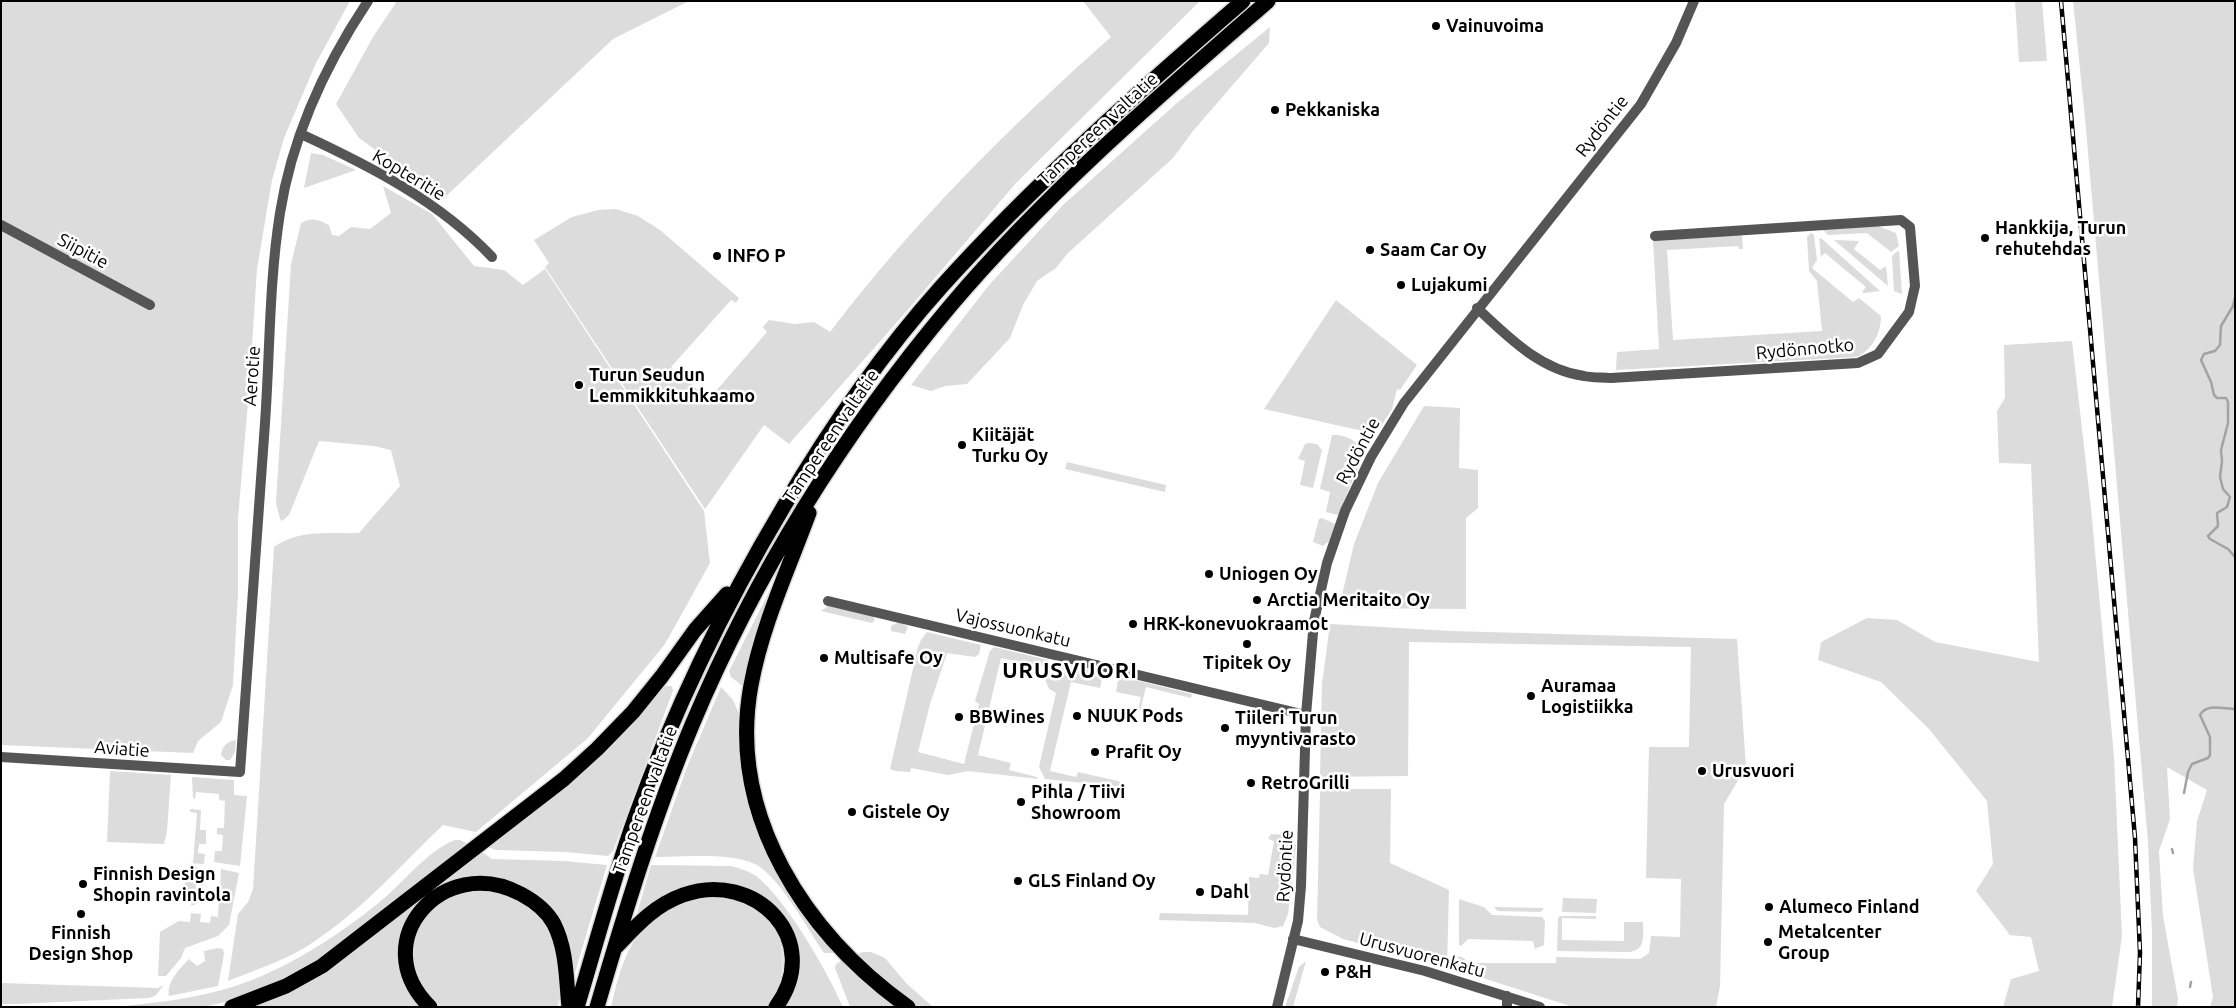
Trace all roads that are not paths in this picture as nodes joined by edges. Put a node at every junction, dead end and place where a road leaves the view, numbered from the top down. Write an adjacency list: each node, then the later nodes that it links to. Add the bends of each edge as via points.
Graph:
1 (368, 1): 7 (street, Aerotie, via 327,70)
2 (1243, 1): 14 (highway, Tampereen valtatie, via 1089,137 1021,202 941,287 848,405)
3 (1268, 1): 6 (highway, Tampereen valtatie)
4 (1276, 1): 6 (highway)
5 (1694, 1): 12 (street, Rydöntie, via 1676,43 1641,104)
6 (1251, 16): 13 (highway, Tampereen valtatie, via 1055,193 952,304 867,413)
7 (301, 134): 10 (street, Kopteritie, via 419,196 465,230); 18 (street, Aerotie, via 285,188 275,252)
8 (1, 225): 11 (street, Siipitie)
9 (1655, 236): 12 (street, Rydönnotko, via 1902,220 1910,227 1915,286 1909,312 1878,354 1858,363 1611,378 1583,376 1536,358 1511,340)
10 (492, 257)
11 (150, 305)
12 (1478, 308): 16 (street, Rydöntie, via 1404,403 1371,457 1345,511 1320,590 1311,642)
13 (821, 480): 20 (highway, Tampereen valtatie, via 741,620 692,726 654,825); 28 (highway, via 757,658 746,734 750,778 767,839 790,884 846,954)
14 (742, 577): 22 (highway, via 633,712 564,779 322,966 277,990); 25 (highway, Tampereen valtatie, via 678,710 639,810)
15 (828, 600): 16 (street, Vajossuonkatu)
16 (1306, 715): 19 (street, Rydöntie, via 1301,886)
17 (1, 757): 18 (street, Aviatie)
18 (240, 772)
19 (1294, 939): 21 (street, Urusvuorenkatu, via 1369,956); 29 (street, Rydöntie)
20 (614, 949): 26 (highway, Tampereen valtatie); 27 (highway, via 645,917 676,898 717,889 744,894 772,912 789,940 791,974)
21 (1507, 1001): 30 (street, Urusvuorenkatu)
22 (232, 1007)
23 (430, 1007): 24 (highway, via 409,977 405,951 410,929 422,909 438,894 453,887 477,883 513,890 538,904 550,918 564,954)
24 (569, 1007)
25 (577, 1007)
26 (598, 1007)
27 (776, 1007)
28 (908, 1007)
29 (1277, 1007)
30 (1540, 1007)

